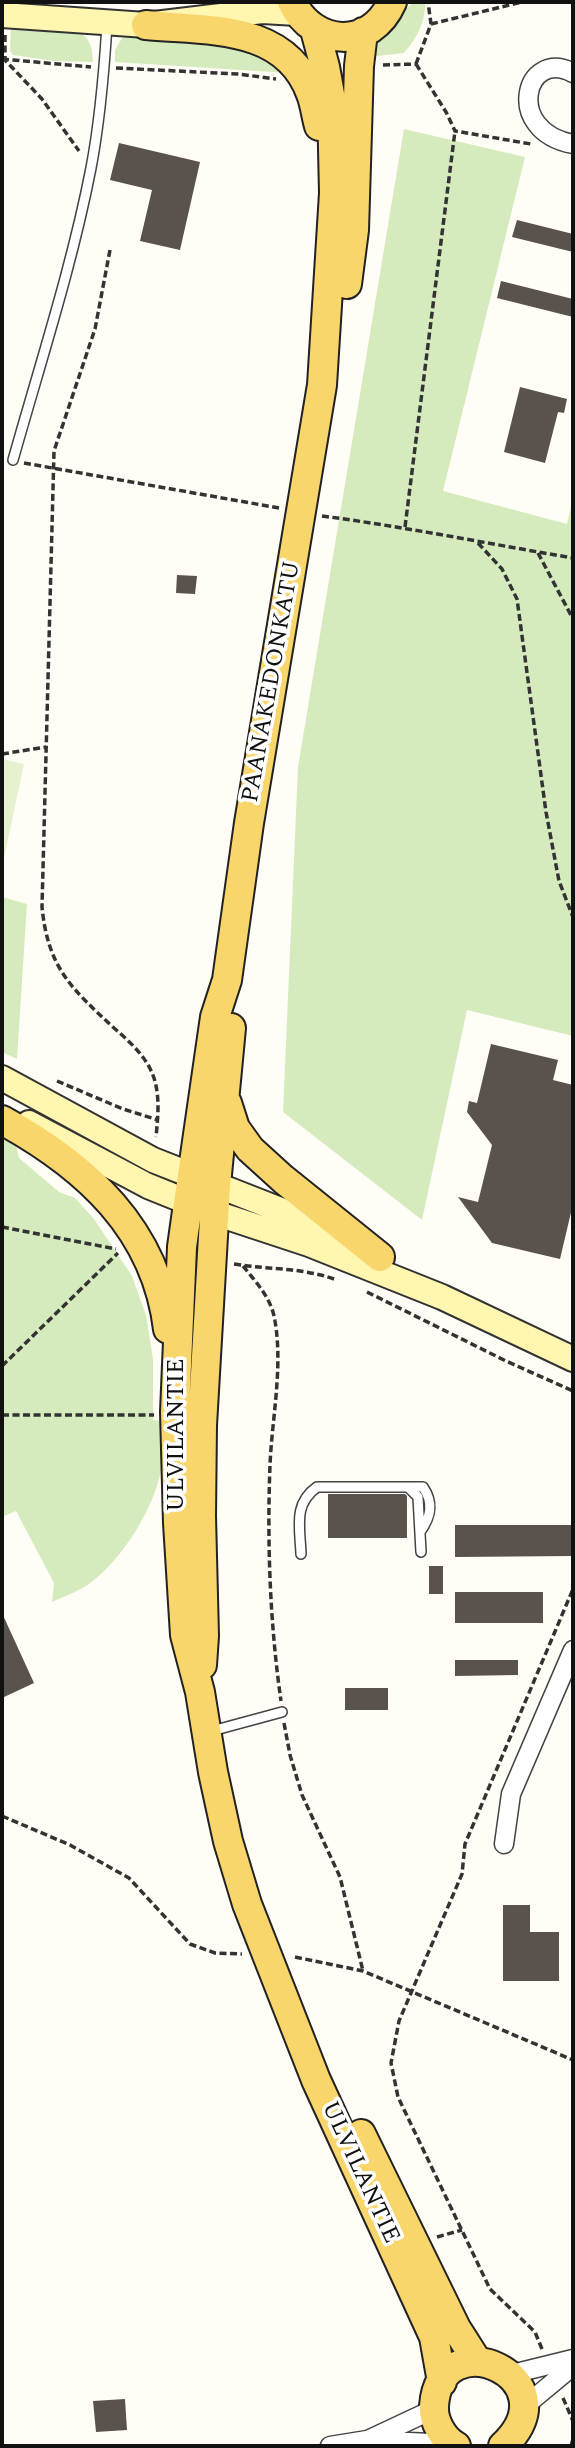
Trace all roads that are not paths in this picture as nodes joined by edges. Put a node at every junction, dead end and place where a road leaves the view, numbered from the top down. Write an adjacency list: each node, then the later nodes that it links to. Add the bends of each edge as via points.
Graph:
1 (394, 5): 6 (main road)
2 (2, 15): 4 (main road)
3 (301, 15): 5 (main road, via 262,11); 6 (main road, via 340,37); 9 (main road, PAANAKEDONKATU, via 326,67 332,105)
4 (107, 23): 5 (main road); 11 (lane, via 91,168)
5 (146, 25): 9 (main road, via 245,35 289,58 311,94)
6 (363, 32): 10 (main road, PAANAKEDONKATU, via 354,230 338,340)
7 (573, 73): 8 (street, via 552,69 539,75 529,87 527,106 549,134)
8 (573, 144)
9 (334, 193): 10 (main road, PAANAKEDONKATU)
10 (323, 385): 12 (main road, PAANAKEDONKATU)
11 (13, 460)
12 (227, 980): 14 (main road, PAANAKEDONKATU, via 231,1021); 17 (main road, PAANAKEDONKATU, via 215,1017)
13 (2, 1078): 17 (main road)
14 (225, 1098): 17 (main road, PAANAKEDONKATU); 19 (main road, via 235,1128 250,1149)
15 (2, 1108): 17 (main road, via 148,1186)
16 (2, 1120): 22 (main road, via 84,1175 114,1206 151,1261 162,1294)
17 (199, 1188): 18 (main road, ULVILANTIE); 19 (main road, via 283,1211); 22 (main road, ULVILANTIE, via 182,1247)
18 (215, 1213): 20 (main road, via 309,1244); 26 (main road, ULVILANTIE, via 202,1425 204,1636)
19 (380, 1257): 20 (main road)
20 (442, 1297): 21 (main road)
21 (573, 1359)
22 (166, 1408): 26 (main road, ULVILANTIE, via 185,1635)
23 (421, 1552): 24 (lane, via 418,1497 408,1487 317,1487 305,1495 299,1512)
24 (301, 1553)
25 (573, 1650): 29 (street, via 512,1794)
26 (200, 1692): 28 (main road, ULVILANTIE)
27 (282, 1712): 28 (lane)
28 (207, 1732): 30 (main road, ULVILANTIE, via 228,1841 247,1904)
29 (504, 1844)
30 (284, 1960): 32 (main road, ULVILANTIE, via 332,2073 456,2328); 36 (main road, ULVILANTIE, via 316,2080 435,2337)
31 (573, 2360): 34 (street)
32 (477, 2361): 35 (main road, via 496,2364); 36 (main road, via 462,2364)
33 (573, 2366): 34 (street)
34 (552, 2373): 35 (street); 38 (street)
35 (512, 2374): 38 (main road, via 523,2389)
36 (442, 2382): 37 (main road)
37 (434, 2409): 39 (street); 40 (main road, via 440,2430)
38 (517, 2432)
39 (367, 2440): 40 (street); 41 (street)
40 (454, 2445)
41 (330, 2446)

